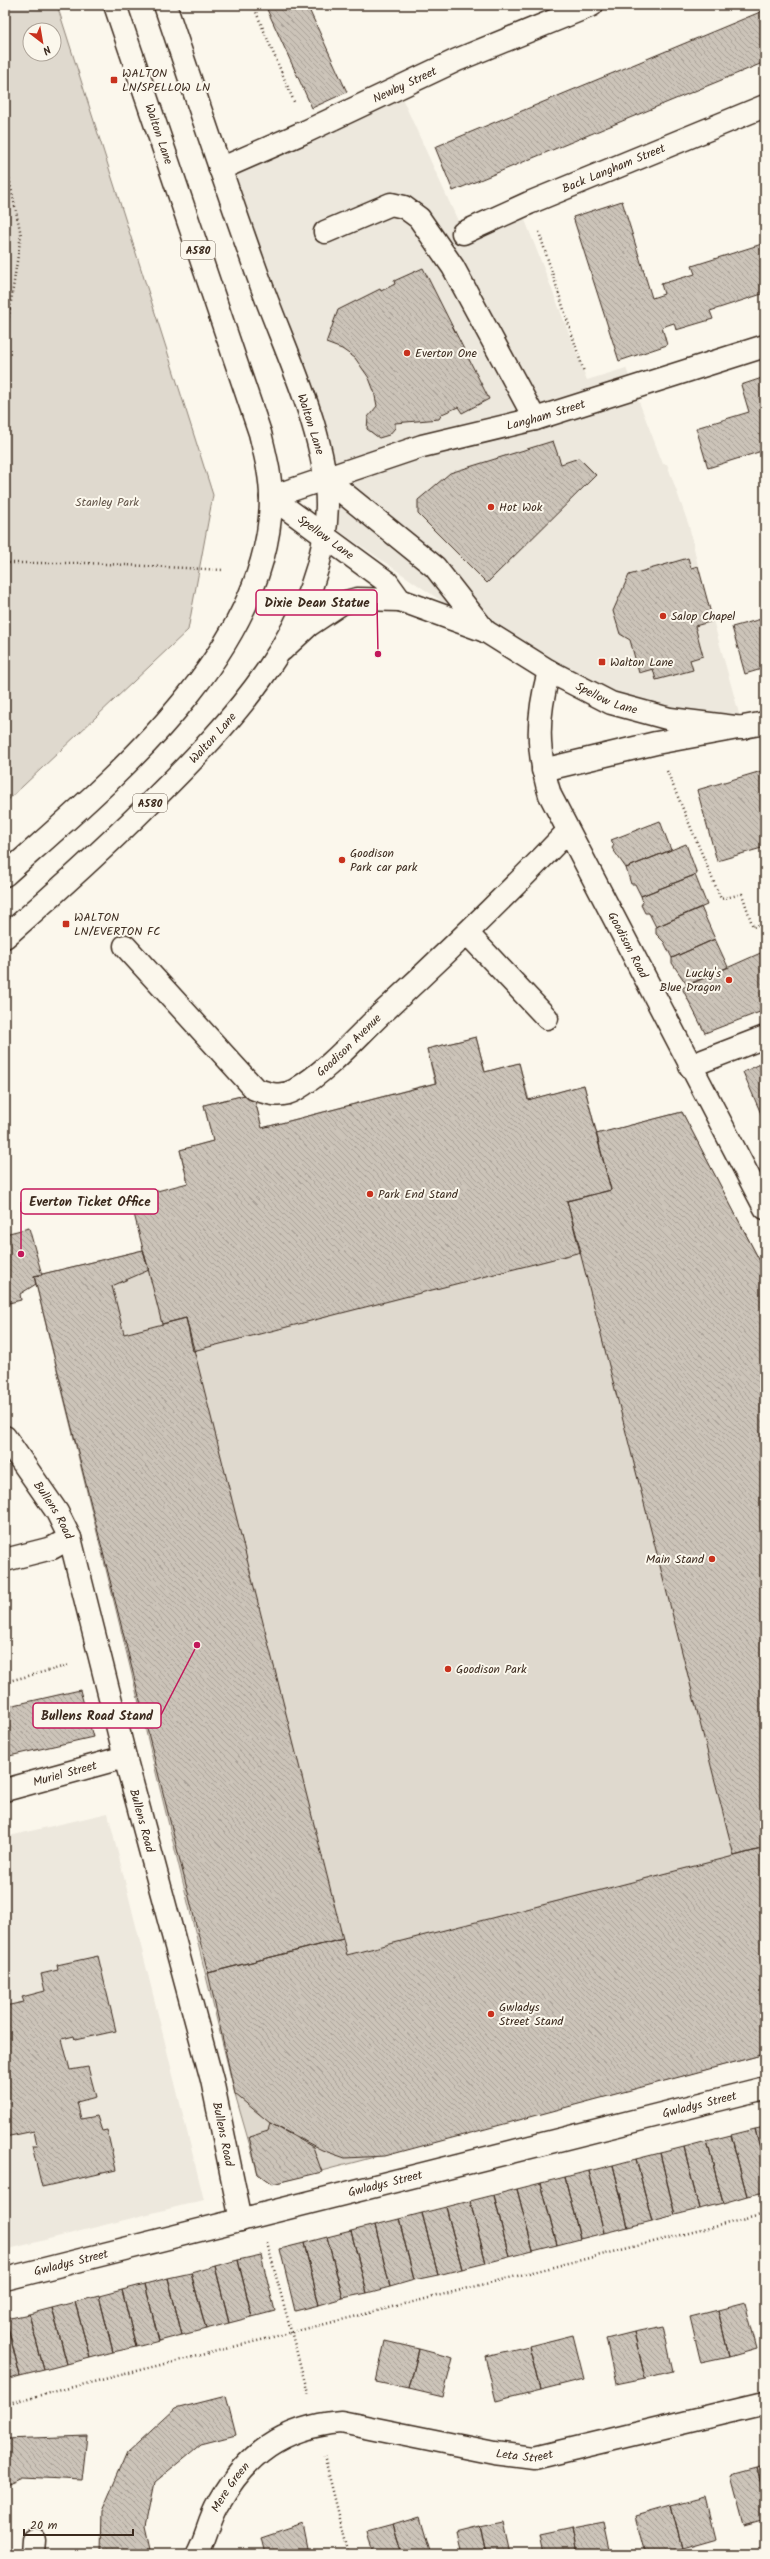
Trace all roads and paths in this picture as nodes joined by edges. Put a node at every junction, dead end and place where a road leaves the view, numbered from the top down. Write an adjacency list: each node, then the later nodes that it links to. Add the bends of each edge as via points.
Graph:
1 (116, 5): 17 (main road, Walton Lane / A580, via 260,433)
2 (165, 5): 8 (main road, Walton Lane / A580)
3 (253, 5): 6 (path)
4 (592, 5): 6 (main road, Newby Street, via 457,60)
5 (765, 106): 9 (main road, Back Langham Street)
6 (307, 131): 8 (main road, Newby Street)
7 (5, 159): 12 (path, via 21,235)
8 (220, 169): 16 (main road, Walton Lane / A580, via 315,429)
9 (529, 203): 11 (main road, Back Langham Street); 14 (path)
10 (325, 232): 15 (main road, via 391,204 404,207 419,218 453,267)
11 (463, 233)
12 (5, 341)
13 (765, 346): 14 (main road, Langham Street)
14 (593, 401): 15 (main road, Langham Street)
15 (535, 419): 16 (main road, Langham Street, via 422,446)
16 (325, 478): 17 (main road, Langham Street); 18 (main road, Walton Lane / A580, via 327,504); 22 (main road, Spellow Lane, via 435,567)
17 (271, 497): 18 (main road, Spellow Lane); 30 (main road, Walton Lane / A580, via 265,547 252,590 218,653 193,689 130,759)
18 (323, 536): 21 (main road, Spellow Lane, via 387,582); 23 (main road, Walton Lane / A580, via 311,586)
19 (5, 563): 20 (path, via 86,563)
20 (224, 570)
21 (400, 600): 22 (main road, Spellow Lane); 23 (main road, via 358,598 342,603 309,625)
22 (485, 631): 24 (main road, Spellow Lane)
23 (279, 653): 34 (main road, Walton Lane / A580, via 229,722 182,772 82,870)
24 (549, 671): 26 (main road, Spellow Lane, via 611,703 641,713); 28 (main road, Goodison Road, via 538,728)
25 (765, 723): 26 (main road, Spellow Lane)
26 (743, 728): 27 (main road, Spellow Lane)
27 (656, 743): 28 (main road, Spellow Lane); 31 (path, via 721,899 742,894 753,927)
28 (543, 770): 29 (main road, Goodison Road, via 550,795)
29 (568, 831): 33 (main road, Goodison Avenue); 38 (main road, Goodison Road)
30 (5, 875)
31 (764, 923): 32 (path)
32 (765, 927)
33 (467, 933): 35 (main road, Goodison Avenue, via 317,1074 294,1090 274,1096 255,1089); 36 (main road)
34 (5, 938)
35 (125, 946)
36 (547, 1018)
37 (765, 1037): 38 (main road)
38 (690, 1066): 39 (main road, Goodison Road)
39 (765, 1208)
40 (5, 1437): 41 (main road, Bullens Road, via 57,1512)
41 (70, 1538): 42 (main road, via 52,1548); 43 (main road, Bullens Road)
42 (5, 1560)
43 (101, 1658): 44 (path); 45 (main road, Bullens Road)
44 (5, 1682)
45 (125, 1757): 46 (main road, Muriel Street); 49 (main road, Bullens Road)
46 (5, 1790)
47 (765, 2088): 49 (main road, Gwladys Street)
48 (765, 2214): 51 (path)
49 (250, 2218): 50 (main road, Gwladys Street); 51 (path)
50 (5, 2279)
51 (292, 2334): 53 (path); 54 (path)
52 (765, 2403): 54 (main road, Leta Street, via 534,2458 494,2453 341,2422)
53 (5, 2404)
54 (316, 2424): 55 (main road, Leta Street); 57 (path)
55 (283, 2435): 56 (main road, Mere Green, via 259,2451 238,2473 217,2505)
56 (197, 2554)
57 (349, 2554)

